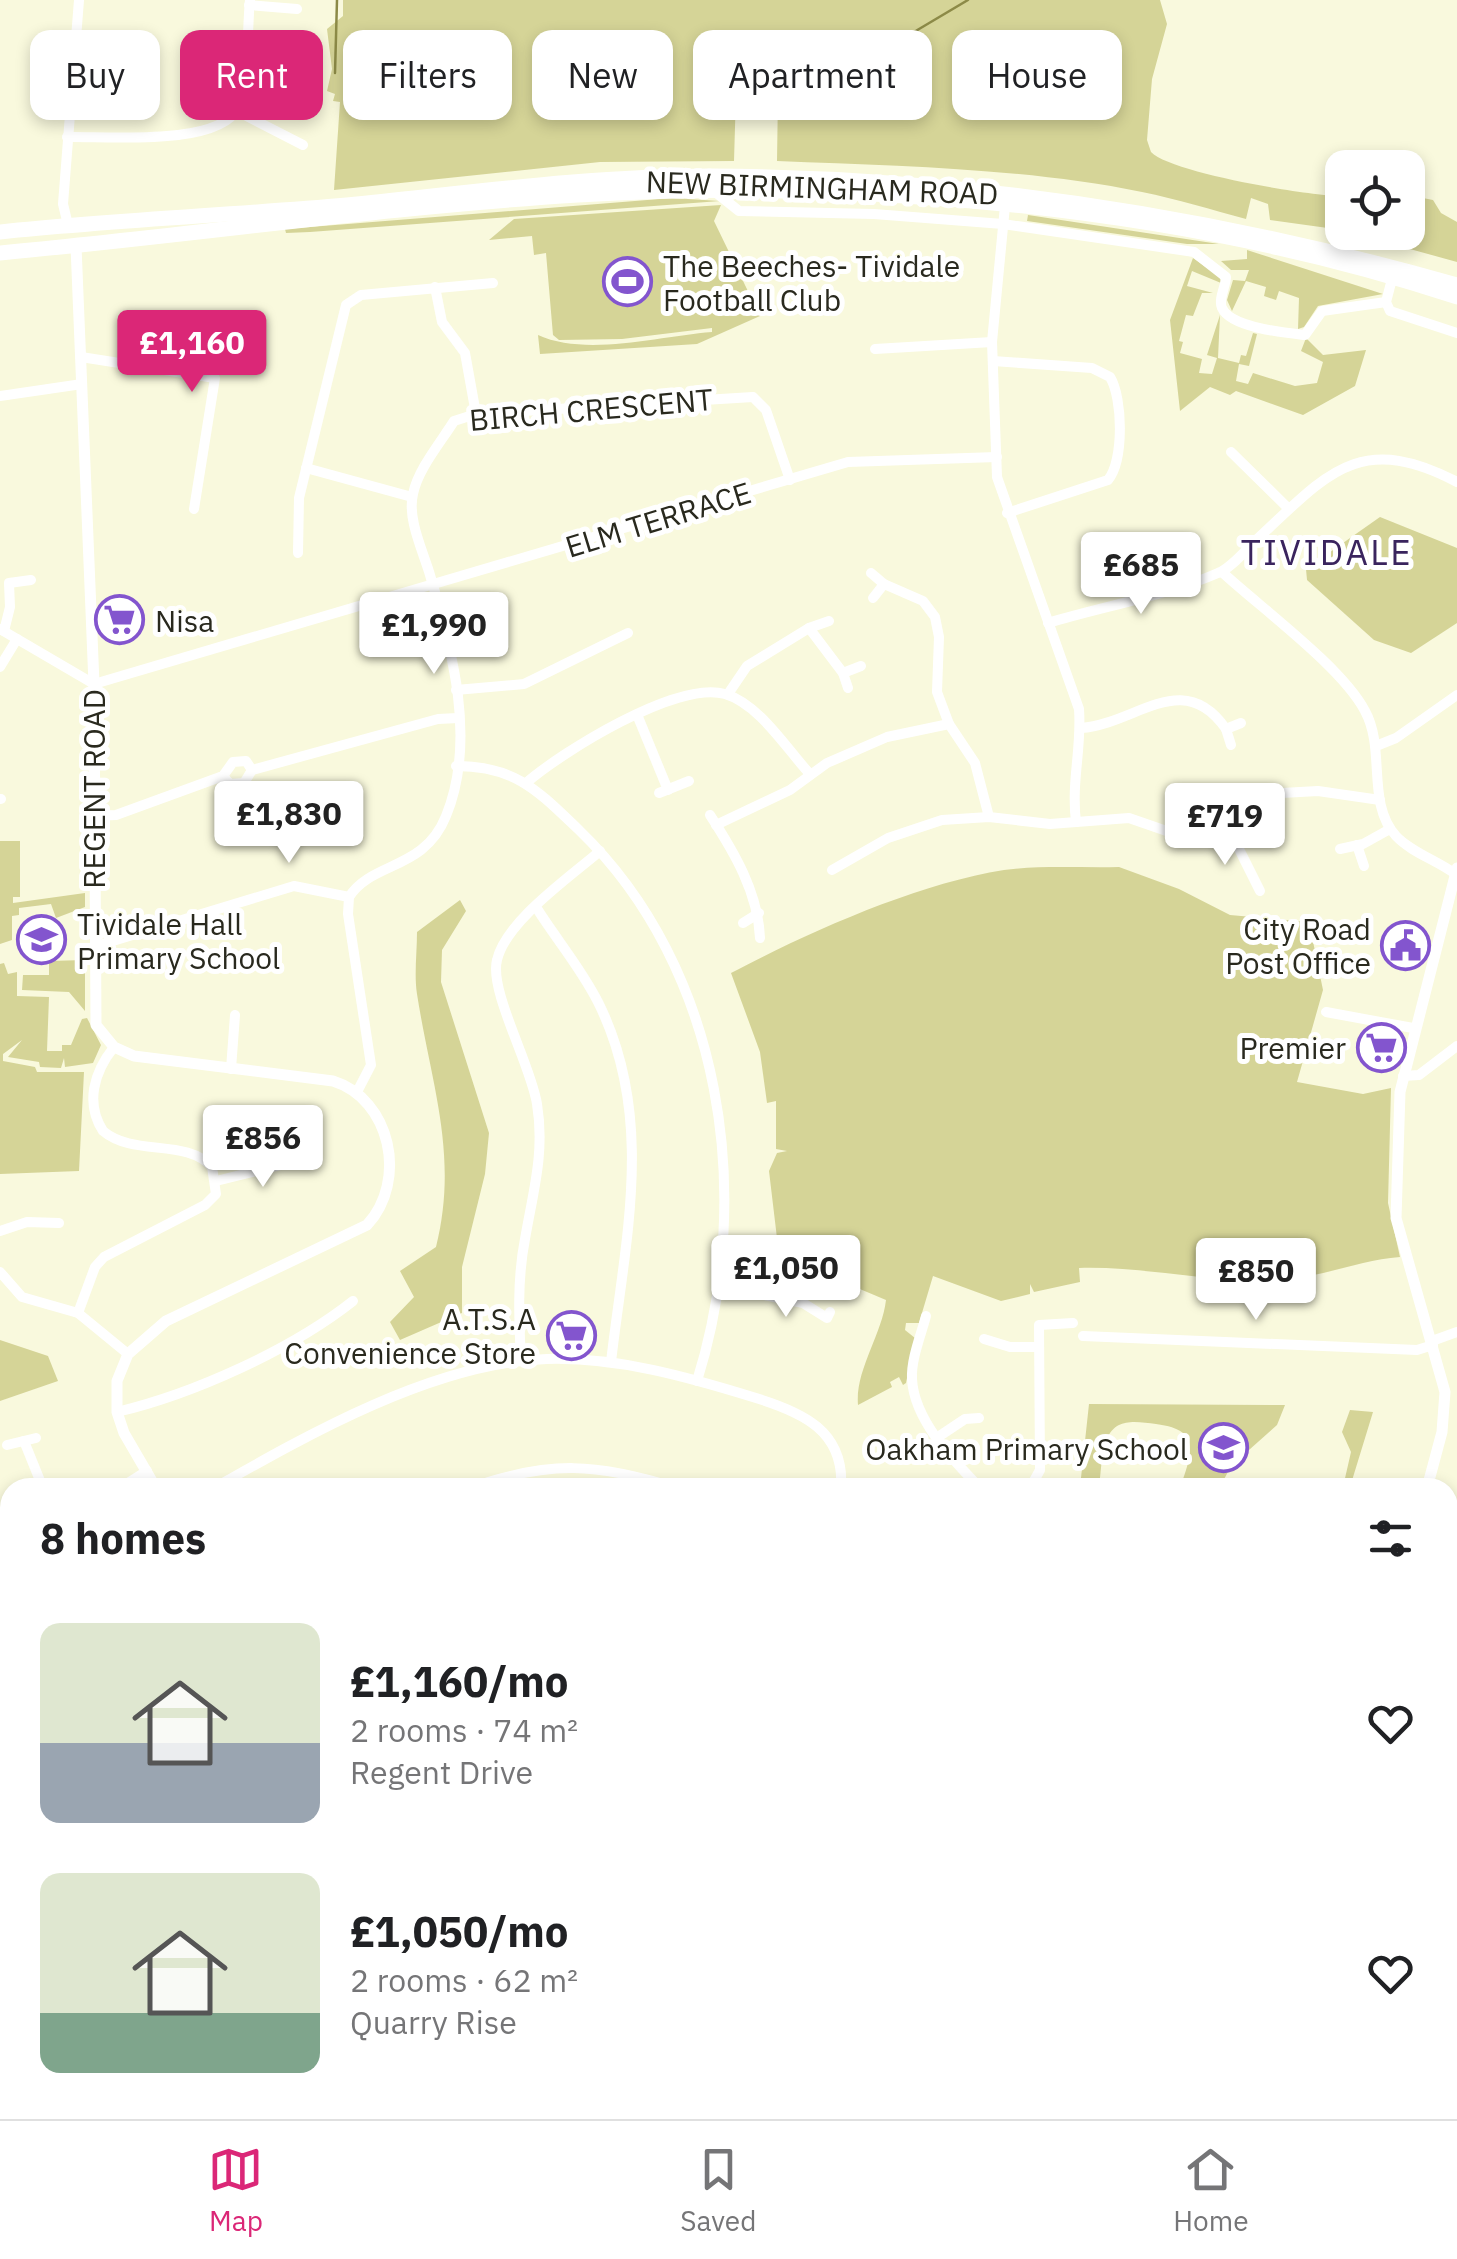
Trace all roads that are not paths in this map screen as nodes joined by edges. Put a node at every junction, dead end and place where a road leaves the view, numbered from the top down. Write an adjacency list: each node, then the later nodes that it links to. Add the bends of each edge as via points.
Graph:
1 (78, 0): 7 (street)
2 (250, 3): 3 (street); 4 (street)
3 (297, 9)
4 (247, 30)
5 (228, 120): 7 (street, via 187,136)
6 (254, 120): 8 (street)
7 (67, 137): 12 (street)
8 (303, 146)
9 (713, 190): 10 (highway, NEW BIRMINGHAM ROAD); 11 (street, NEW BIRMINGHAM ROAD, via 738,211); 14 (highway, NEW BIRMINGHAM ROAD, via 576,195)
10 (1006, 200): 11 (street); 12 (highway, NEW BIRMINGHAM ROAD, via 710,176 578,181); 16 (highway, NEW BIRMINGHAM ROAD, via 1280,250); 18 (highway, NEW BIRMINGHAM ROAD, via 1156,214 1300,243)
11 (1003, 224): 21 (street, NEW BIRMINGHAM ROAD, via 1194,252 1226,277 1226,314 1263,330 1306,335 1322,311); 23 (street)
12 (68, 226): 13 (highway, NEW BIRMINGHAM ROAD); 14 (highway)
13 (0, 236): 14 (highway, via 57,236)
14 (76, 246): 15 (highway, NEW BIRMINGHAM ROAD); 25 (street, REGENT ROAD)
15 (0, 253)
16 (1392, 279): 20 (highway, NEW BIRMINGHAM ROAD); 21 (street)
17 (493, 283): 19 (street)
18 (1457, 286)
19 (434, 287): 29 (street, via 442,322 468,362); 32 (street, via 360,295 346,305)
20 (1457, 297)
21 (1386, 302): 22 (street, via 1396,316)
22 (1457, 333)
23 (992, 342): 24 (street); 26 (street)
24 (875, 349)
25 (81, 357): 27 (street, REGENT ROAD); 37 (street, via 215,378)
26 (993, 361): 31 (street); 38 (street, via 1092,368 1110,377 1116,392 1117,464 1108,480)
27 (82, 384): 28 (street); 55 (street, REGENT ROAD)
28 (0, 396)
29 (476, 414): 33 (street, BIRCH CRESCENT, via 753,397 766,410); 35 (street, BIRCH CRESCENT, via 454,421)
30 (1232, 452): 36 (street)
31 (997, 457): 33 (street, ELM TERRACE, via 865,460); 38 (street)
32 (306, 468): 35 (street); 39 (street)
33 (790, 480): 44 (street, ELM TERRACE)
34 (1457, 482): 36 (street, via 1406,460 1368,458 1330,472)
35 (412, 497): 44 (street)
36 (1288, 508): 40 (street)
37 (194, 510)
38 (1007, 513): 47 (street)
39 (298, 553)
40 (1222, 572): 47 (street); 67 (street, via 1354,693)
41 (871, 573): 43 (street)
42 (30, 580): 49 (street, via 9,583)
43 (884, 584): 45 (street); 63 (street, via 935,616 937,692)
44 (433, 585): 55 (street, ELM TERRACE); 57 (street, via 450,638)
45 (874, 598)
46 (829, 621): 48 (street)
47 (1048, 623): 64 (street)
48 (809, 628): 54 (street); 58 (street, via 746,666)
49 (2, 630): 51 (street)
50 (628, 632): 57 (street, via 524,684)
51 (17, 640): 53 (street); 55 (street)
52 (861, 666): 54 (street)
53 (0, 667)
54 (843, 673): 56 (street)
55 (94, 684): 75 (street, REGENT ROAD)
56 (848, 688)
57 (456, 690): 61 (street)
58 (728, 694): 60 (street, via 689,693); 70 (street)
59 (1457, 695): 67 (street)
60 (638, 716): 72 (street, via 664,792); 73 (street, via 567,749)
61 (458, 718): 68 (street); 69 (street)
62 (1242, 722): 65 (street)
63 (949, 724): 70 (street, via 887,737); 76 (street, via 975,764)
64 (1081, 728): 65 (street, via 1184,699 1206,706); 77 (street, via 1072,777)
65 (1226, 728): 66 (street)
66 (1230, 745)
67 (1376, 746): 74 (street)
68 (456, 766): 73 (street, via 502,770); 91 (street, via 446,817 428,847)
69 (252, 770): 71 (street, via 244,783 230,784); 71 (street, via 246,762 233,762)
70 (809, 773): 93 (street, via 790,790 713,820 740,863)
71 (223, 776): 75 (street)
72 (690, 782)
73 (526, 784): 83 (street)
74 (1380, 800): 78 (street, via 1282,793); 79 (street)
75 (95, 816): 96 (street, REGENT ROAD)
76 (989, 816): 77 (street); 84 (street, via 932,822)
77 (1076, 822): 78 (street, via 1128,818 1180,836)
78 (1227, 825): 86 (street)
79 (1390, 828): 80 (street); 88 (street, via 1399,840)
80 (1357, 846): 82 (street); 85 (street)
81 (838, 847): 84 (street)
82 (1340, 849)
83 (600, 850): 92 (street); 110 (street, via 666,949 705,1052 725,1158)
84 (846, 860): 87 (street)
85 (1364, 866)
86 (1248, 869): 89 (street); 90 (street)
87 (832, 870)
88 (1455, 870): 99 (street)
89 (1233, 877)
90 (1260, 892)
91 (349, 897): 96 (street, via 294,886); 104 (street, via 371,1065)
92 (536, 907): 124 (street, via 500,950 494,974 531,1078 541,1144 522,1270); 125 (street, via 598,1002 630,1106 634,1185)
93 (759, 913): 94 (street); 95 (street)
94 (743, 923)
95 (760, 938)
96 (92, 947): 101 (street, REGENT ROAD, via 96,1025)
97 (1326, 1012): 99 (street)
98 (235, 1015): 102 (street)
99 (1414, 1028): 103 (street)
100 (1457, 1046): 103 (street, via 1419,1076)
101 (114, 1047): 102 (street, via 134,1056); 106 (street, via 92,1097 102,1131 130,1147 197,1154 212,1167)
102 (230, 1069): 104 (street)
103 (1403, 1076): 121 (street, via 1396,1218)
104 (358, 1090): 123 (street, via 380,1119 388,1161 390,1183 378,1213 348,1234 166,1321)
105 (301, 1160): 106 (street)
106 (216, 1182): 112 (street, via 216,1194 205,1205 104,1257)
107 (59, 1224): 108 (street, via 27,1222)
108 (0, 1231)
109 (1, 1276): 112 (street, via 29,1301)
110 (719, 1286): 114 (street, via 803,1303); 126 (street)
111 (352, 1301): 128 (street, via 328,1320 165,1401)
112 (78, 1312): 123 (street)
113 (926, 1316): 117 (street)
114 (828, 1318)
115 (1073, 1324): 122 (street, via 1038,1325)
116 (908, 1329): 117 (street)
117 (922, 1332): 130 (street, via 913,1386)
118 (1457, 1332): 121 (street)
119 (1083, 1336): 121 (street, via 1416,1350)
120 (984, 1338): 122 (street)
121 (1433, 1343): 127 (street)
122 (1038, 1347): 141 (street)
123 (128, 1354): 128 (street, via 117,1381)
124 (521, 1361): 125 (street); 136 (street, via 438,1381)
125 (611, 1362): 126 (street)
126 (697, 1381): 139 (street, via 809,1417 834,1448)
127 (1451, 1406): 142 (street)
128 (117, 1412): 132 (street)
129 (980, 1418): 130 (street, via 965,1418)
130 (938, 1437): 140 (street)
131 (6, 1445): 133 (street, via 30,1439)
132 (147, 1470): 134 (street); 135 (street)
133 (40, 1478)
134 (135, 1478)
135 (151, 1478)
136 (234, 1478)
137 (505, 1478): 138 (street, via 592,1466)
138 (638, 1478)
139 (842, 1478)
140 (972, 1478)
141 (1036, 1478)
142 (1430, 1478)

